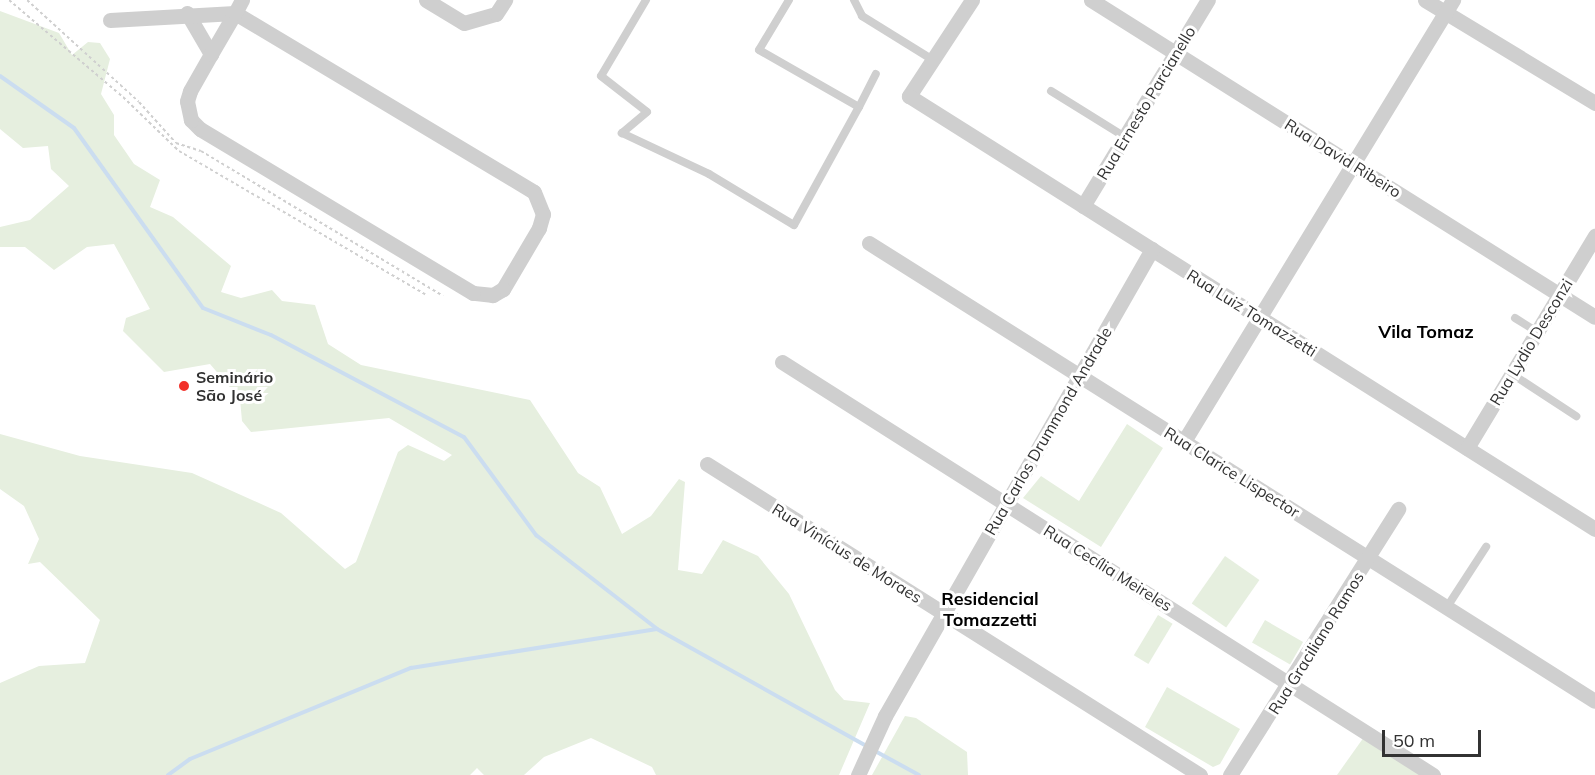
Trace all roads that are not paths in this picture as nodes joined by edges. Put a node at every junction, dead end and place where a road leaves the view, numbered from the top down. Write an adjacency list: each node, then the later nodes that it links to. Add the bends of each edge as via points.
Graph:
1 (426, 0): 2 (street, via 464,23 496,14)
2 (505, 0)
3 (646, 0): 20 (lane, via 601,76 646,111 622,133 709,174 794,225)
4 (789, 0): 20 (lane, via 759,50)
5 (854, 0): 16 (lane, via 862,16)
6 (972, 0): 16 (street)
7 (1092, 0): 15 (street, Rua David Ribeiro)
8 (1208, 0): 15 (street, Rua Ernesto Parcianello)
9 (1425, 0): 11 (street)
10 (238, 7): 12 (street); 14 (street); 14 (street, via 534,192 543,214 510,281 493,295 473,293 200,129 191,120 187,101)
11 (1450, 7): 19 (street); 22 (street)
12 (187, 13): 13 (street); 14 (street)
13 (110, 20)
14 (211, 54)
15 (1177, 54): 21 (street, Rua Ernesto Parcianello); 22 (street, Rua David Ribeiro)
16 (933, 60): 23 (street, Rua Luiz Tomazzetti, via 909,96)
17 (876, 74): 20 (lane)
18 (1051, 91): 21 (lane)
19 (1595, 103)
20 (859, 107)
21 (1125, 137): 23 (street, Rua Ernesto Parcianello)
22 (1354, 165): 27 (street, Rua David Ribeiro); 28 (street)
23 (1083, 206): 26 (street, Rua Luiz Tomazzetti)
24 (1595, 236): 27 (street, Rua Lydio Desconzi)
25 (869, 243): 34 (street, Rua Clarice Lispector)
26 (1152, 249): 28 (street, Rua Luiz Tomazzetti); 34 (street, Rua Carlos Drummond Andrade)
27 (1560, 295): 29 (street, Rua David Ribeiro); 31 (street, Rua Lydio Desconzi)
28 (1260, 317): 36 (street); 37 (street, Rua Luiz Tomazzetti)
29 (1595, 317)
30 (1515, 318): 31 (lane)
31 (1537, 332): 33 (street, Rua Lydio Desconzi)
32 (782, 362): 39 (street, Rua Cecília Meireles)
33 (1512, 374): 35 (lane); 37 (street, Rua Lydio Desconzi)
34 (1080, 375): 36 (street, Rua Clarice Lispector); 39 (street, Rua Carlos Drummond Andrade)
35 (1576, 416)
36 (1184, 441): 43 (street, Rua Clarice Lispector)
37 (1467, 448): 41 (street, Rua Luiz Tomazzetti)
38 (707, 464): 45 (street, Rua Vinícius de Moraes)
39 (1006, 504): 45 (street, Rua Carlos Drummond Andrade); 46 (street, Rua Cecília Meireles)
40 (1398, 510): 43 (street, Rua Graciliano Ramos)
41 (1595, 529)
42 (1486, 547): 44 (lane)
43 (1369, 558): 44 (street, Rua Clarice Lispector); 46 (street, Rua Graciliano Ramos)
44 (1447, 607): 47 (street, Rua Clarice Lispector)
45 (944, 613): 48 (street, Rua Carlos Drummond Andrade, via 885,716); 49 (street, Rua Vinícius de Moraes)
46 (1290, 684): 50 (street, Rua Graciliano Ramos); 51 (street, Rua Cecília Meireles)
47 (1595, 701)
48 (858, 775)
49 (1200, 775)
50 (1230, 775)
51 (1433, 775)

